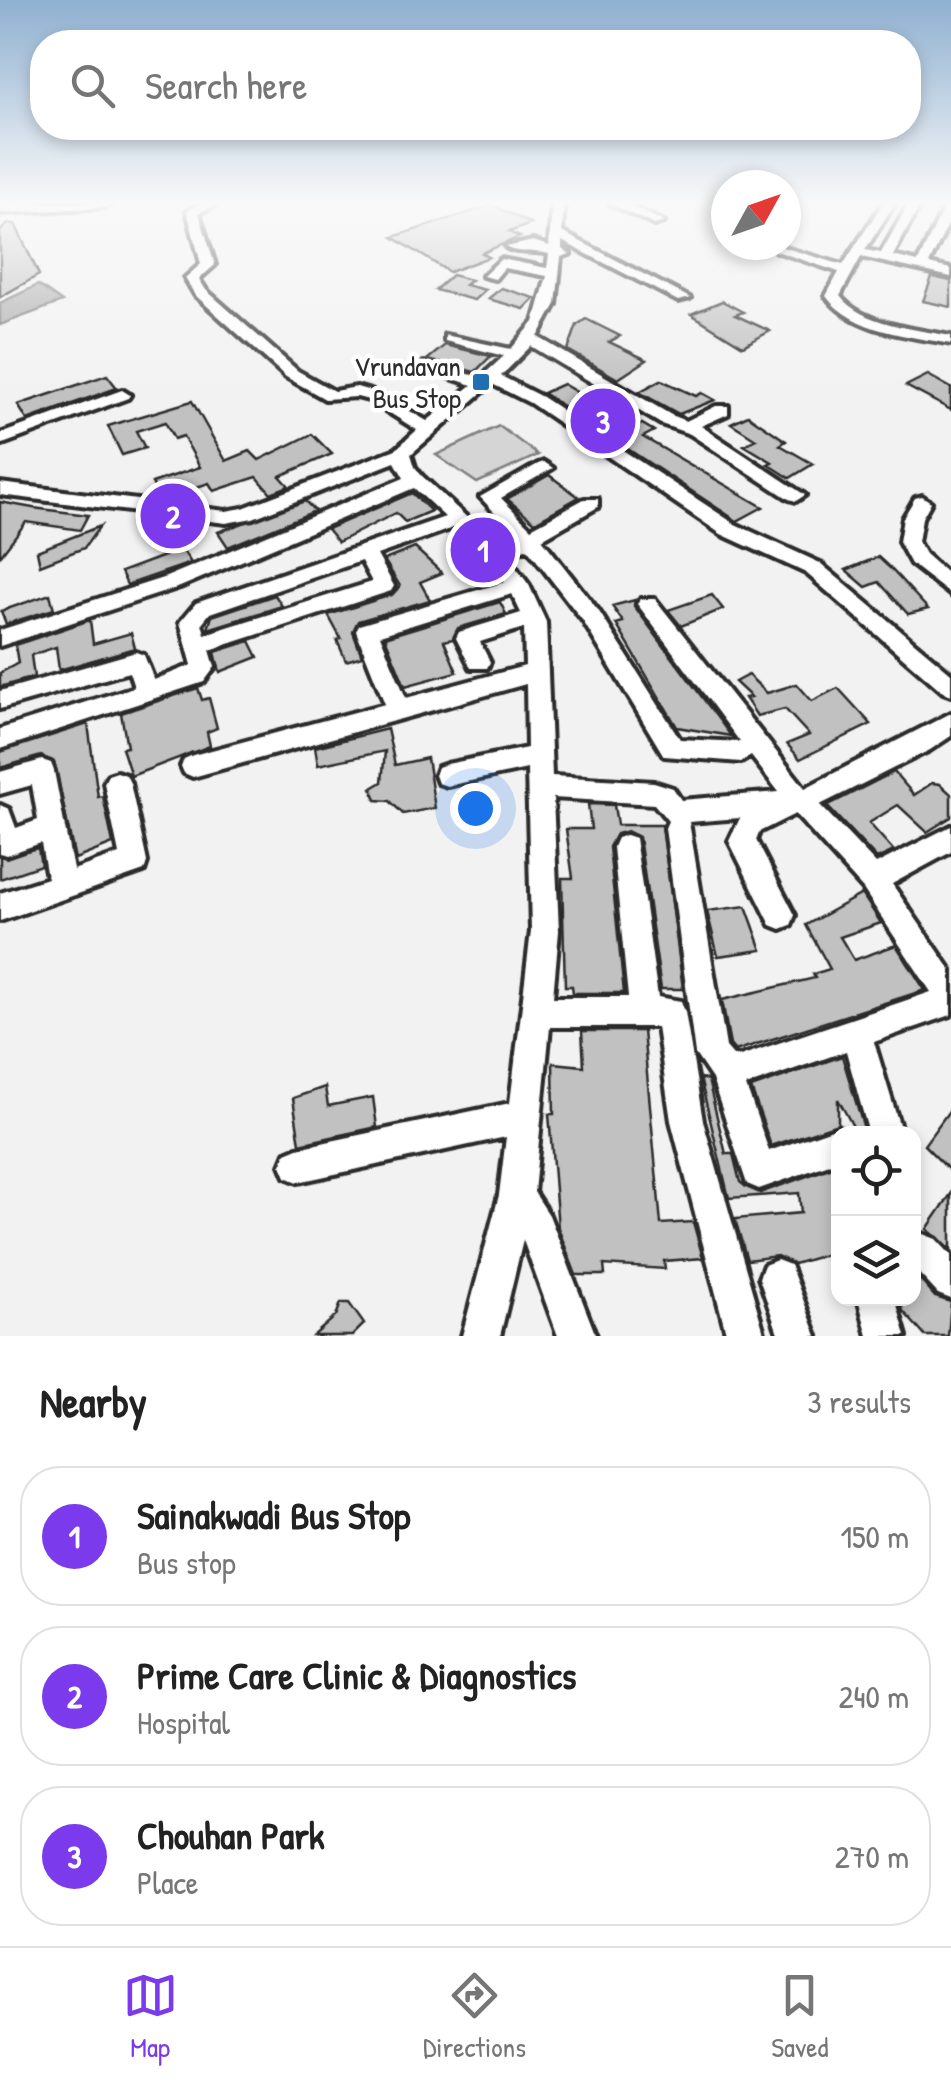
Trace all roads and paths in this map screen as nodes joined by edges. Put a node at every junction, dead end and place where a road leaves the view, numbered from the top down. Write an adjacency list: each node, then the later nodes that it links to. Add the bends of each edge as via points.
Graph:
1 (208, 265): 30 (street, via 193,281 226,319 292,374 331,396 376,397)
2 (500, 265): 14 (street)
3 (514, 265): 13 (street)
4 (553, 265): 13 (street)
5 (583, 265): 15 (street)
6 (617, 265): 17 (street)
7 (828, 265): 11 (street)
8 (850, 265): 11 (street)
9 (919, 265): 10 (street)
10 (922, 266): 12 (street)
11 (847, 270): 16 (street)
12 (951, 272)
13 (552, 273): 22 (street, via 550,304)
14 (490, 276)
15 (634, 290)
16 (833, 296): 18 (street); 20 (street, via 845,311)
17 (684, 298)
18 (867, 304)
19 (894, 304): 20 (street)
20 (882, 323): 23 (street)
21 (450, 338): 24 (street)
22 (529, 338): 24 (street); 29 (street, via 666,420)
23 (951, 340)
24 (513, 354): 26 (street)
25 (429, 366): 26 (street)
26 (486, 380): 30 (street); 52 (street, via 536,400 728,528 813,568)
27 (122, 396): 31 (street)
28 (722, 410): 29 (street)
29 (688, 426): 36 (street)
30 (428, 429): 32 (street)
31 (0, 440)
32 (402, 453): 34 (street); 35 (street, via 226,517)
33 (544, 468): 40 (street, via 489,497)
34 (416, 480): 39 (street); 47 (street, via 172,582)
35 (0, 490)
36 (796, 495)
37 (922, 502): 44 (street, via 905,532 907,541)
38 (591, 503): 40 (street)
39 (457, 520): 41 (street); 42 (street)
40 (534, 537): 42 (street); 59 (street, via 582,598 673,749)
41 (366, 552): 48 (street, via 198,611 191,622); 48 (street, via 384,586)
42 (495, 557): 43 (street)
43 (519, 585): 46 (street); 55 (street, via 367,631)
44 (951, 588)
45 (648, 604): 65 (street)
46 (533, 617): 49 (street, via 467,638); 50 (street)
47 (0, 638)
48 (198, 645): 53 (street, via 201,672)
49 (478, 662)
50 (536, 672): 55 (street); 61 (street)
51 (43, 686): 53 (street, via 136,661); 54 (street); 57 (street)
52 (951, 686)
53 (147, 692): 57 (street)
54 (0, 700)
55 (400, 711): 60 (street)
56 (951, 723): 65 (street)
57 (46, 724): 58 (street)
58 (0, 739)
59 (741, 752)
60 (193, 766)
61 (541, 771): 62 (street); 65 (street, via 654,792 674,812); 76 (street, via 544,931)
62 (447, 776)
63 (0, 783): 67 (street, via 42,771)
64 (117, 783): 72 (street, via 134,862)
65 (800, 802): 71 (street); 74 (street, via 750,824 742,840)
66 (0, 818): 67 (street, via 6,843)
67 (52, 827): 72 (street)
68 (678, 828): 79 (street, via 712,1054)
69 (947, 846): 71 (street)
70 (626, 847): 77 (street)
71 (873, 880): 75 (street)
72 (62, 886): 73 (street)
73 (0, 907)
74 (782, 915)
75 (951, 998): 78 (street)
76 (534, 1012): 77 (street); 80 (street)
77 (645, 1012): 91 (street, via 670,1012 687,1121)
78 (856, 1034): 79 (street, via 740,1072); 81 (street)
79 (725, 1070): 82 (street, via 759,1172)
80 (521, 1117): 83 (street); 84 (street)
81 (879, 1126)
82 (831, 1146)
83 (298, 1165)
84 (516, 1195): 89 (street); 90 (street, via 536,1228)
85 (922, 1252): 87 (street)
86 (777, 1278): 92 (street)
87 (951, 1281)
88 (878, 1306): 93 (street)
89 (481, 1336)
90 (577, 1336)
91 (746, 1336)
92 (798, 1336)
93 (887, 1336)

